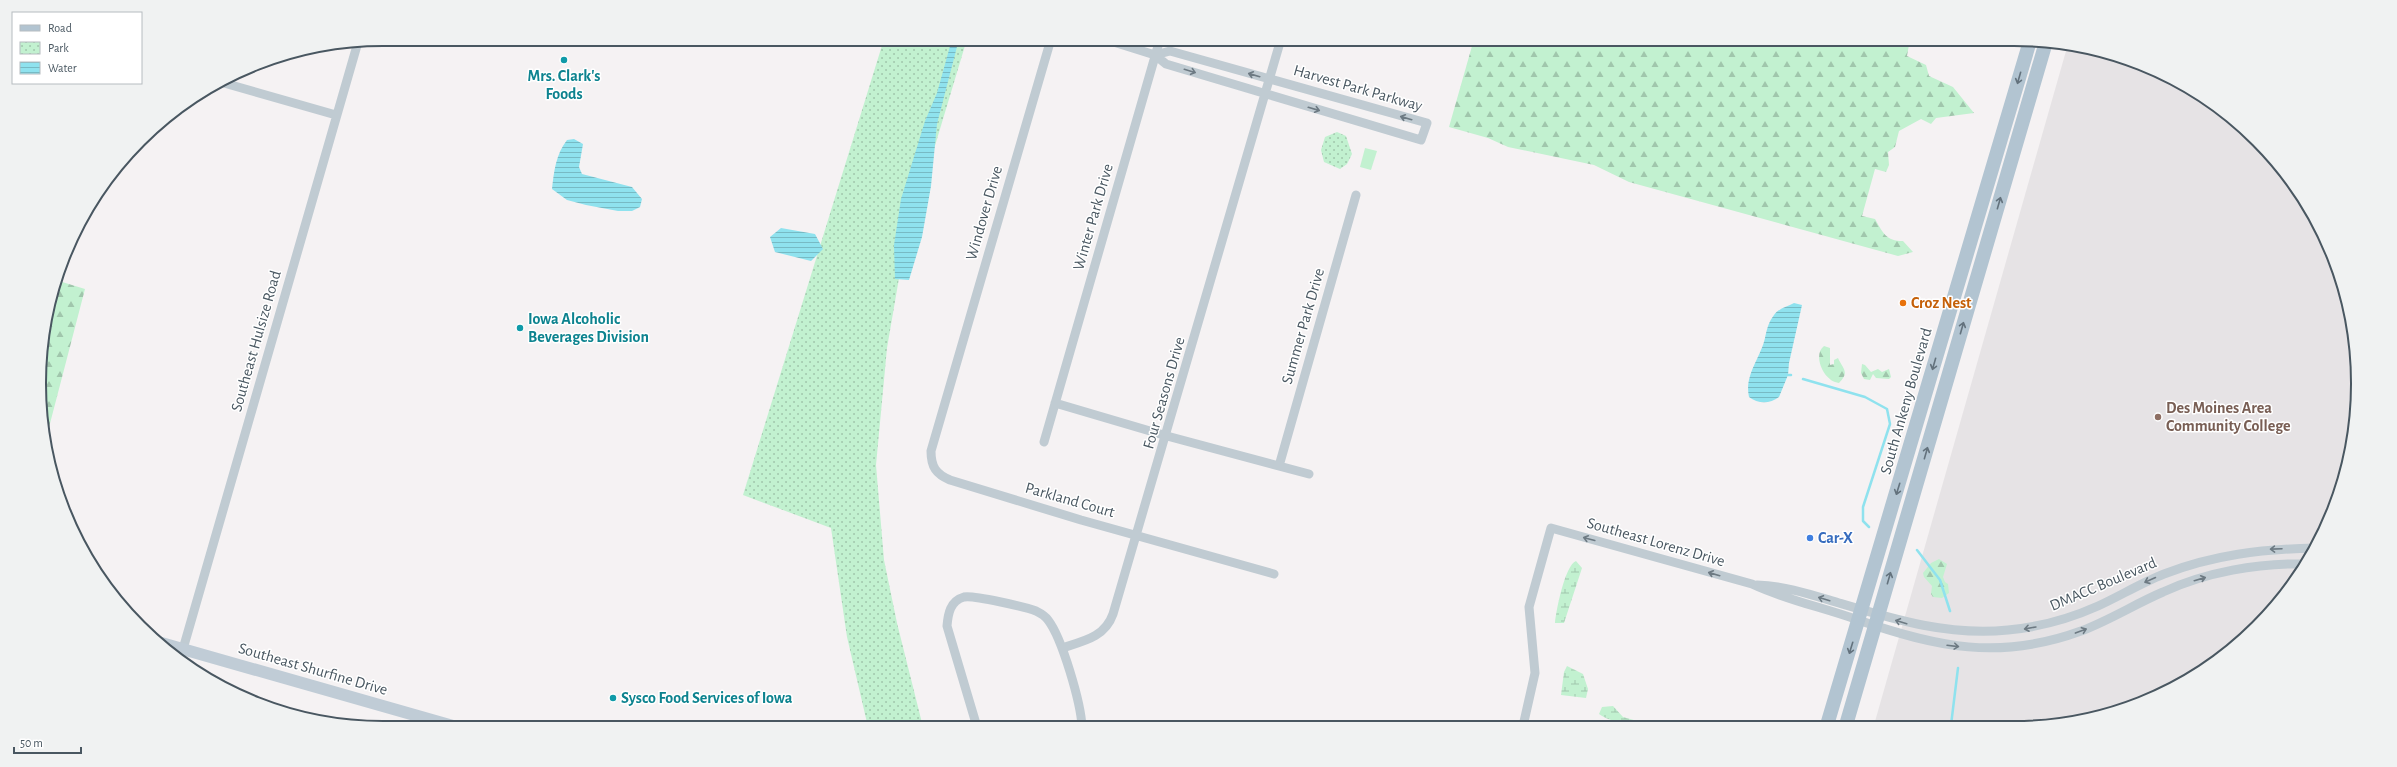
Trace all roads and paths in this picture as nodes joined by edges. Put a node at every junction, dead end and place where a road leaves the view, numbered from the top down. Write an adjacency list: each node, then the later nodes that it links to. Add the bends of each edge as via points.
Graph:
1 (1049, 46): 16 (street, Windover Drive)
2 (1126, 46): 8 (street, Harvest Park Parkway)
3 (1158, 46): 8 (street, Winter Park Drive)
4 (1279, 46): 9 (street, Four Seasons Drive)
5 (356, 47): 12 (street, Southeast Hulsize Road)
6 (2028, 47): 14 (main road, South Ankeny Boulevard, one-way to 14)
7 (2044, 48): 15 (main road, South Ankeny Boulevard, one-way to 7)
8 (1155, 55): 9 (street, Harvest Park Parkway, one-way to 8, via 1170,51); 11 (street, Harvest Park Parkway, one-way to 11, via 1166,64); 17 (street, Winter Park Drive)
9 (1269, 79): 11 (street, Four Seasons Drive); 11 (street, Harvest Park Parkway, one-way to 9, via 1421,140 1427,123)
10 (228, 84): 12 (street)
11 (1266, 95): 18 (street, Four Seasons Drive)
12 (336, 114): 30 (street, Southeast Hulsize Road)
13 (1356, 195): 20 (street, Summer Park Drive)
14 (1966, 256): 15 (main road); 26 (main road, South Ankeny Boulevard, one-way to 26)
15 (1982, 261): 27 (main road, South Ankeny Boulevard, one-way to 15)
16 (947, 396): 22 (street, Parkland Court, via 931,452 934,469 940,476)
17 (1055, 403): 18 (street); 19 (street, Winter Park Drive)
18 (1167, 436): 20 (street); 22 (street, Four Seasons Drive)
19 (1044, 442)
20 (1279, 466): 21 (street)
21 (1309, 474)
22 (1136, 536): 25 (street, Parkland Court); 29 (street, Four Seasons Drive, via 1111,622 1095,637)
23 (2308, 548): 27 (street, DMACC Boulevard, one-way to 27, via 2268,549 2214,558 2152,578 2082,613 2029,628 1989,632 1949,631)
24 (2298, 565): 27 (street, DMACC Boulevard, one-way to 24, via 1946,645 1992,648 2033,646 2082,630 2165,591 2193,581 2250,568)
25 (1274, 574)
26 (1860, 615): 27 (street, Southeast Lorenz Drive); 34 (street, Southeast Lorenz Drive, one-way to 34, via 1792,589 1752,584 1551,528 1530,607 1535,673); 35 (main road, South Ankeny Boulevard, one-way to 35)
27 (1876, 621): 36 (main road, South Ankeny Boulevard)
28 (172, 646): 30 (street, Southeast Shurfine Drive)
29 (1062, 648): 32 (street, via 1047,619 1036,611 977,598 965,597 954,603 948,612 947,626); 33 (street)
30 (183, 649): 31 (street, Southeast Shurfine Drive)
31 (435, 721)
32 (975, 721)
33 (1080, 721)
34 (1524, 721)
35 (1828, 721)
36 (1847, 721)

